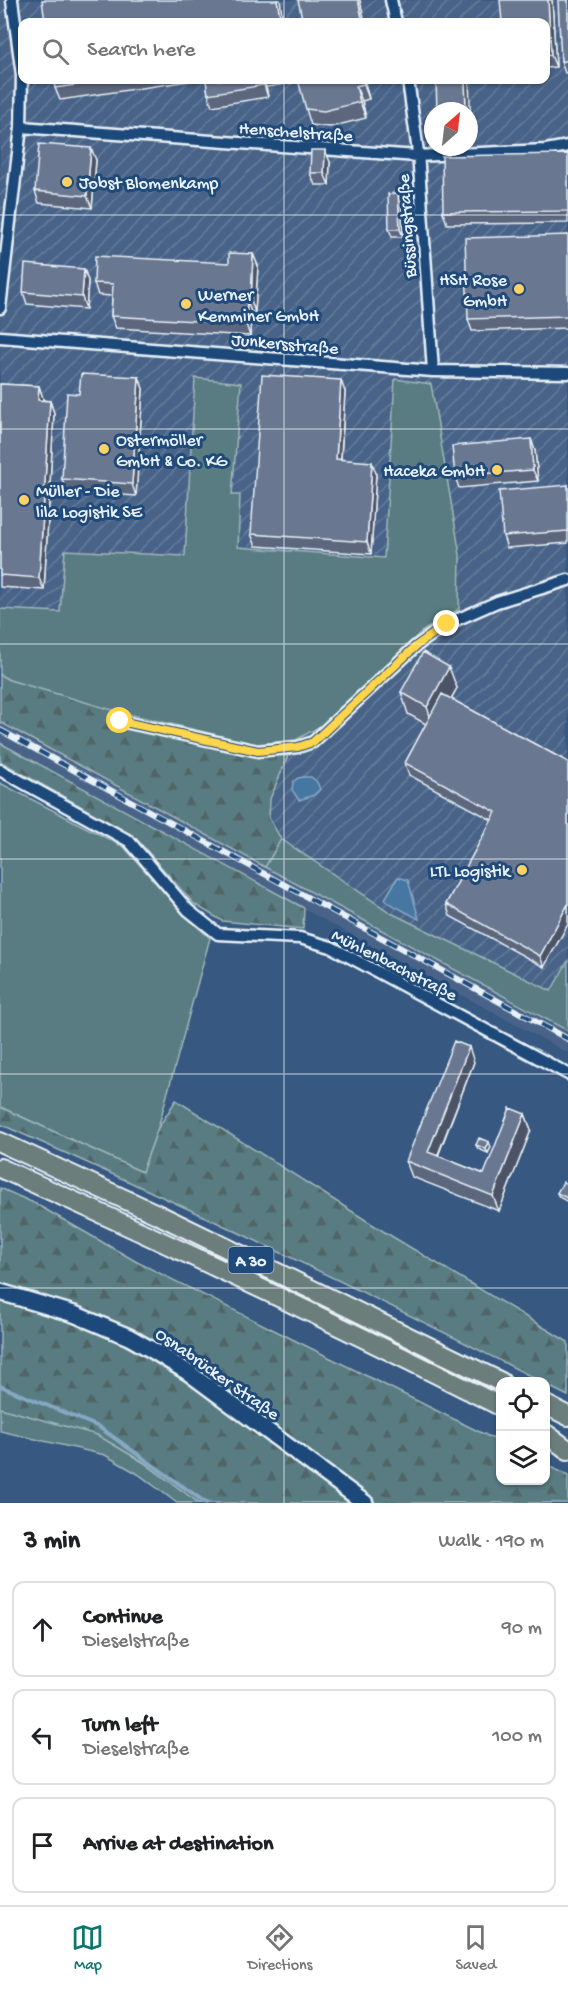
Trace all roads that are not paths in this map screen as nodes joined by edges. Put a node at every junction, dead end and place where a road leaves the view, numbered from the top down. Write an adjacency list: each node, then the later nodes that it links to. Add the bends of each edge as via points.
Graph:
1 (12, 0): 4 (street)
2 (391, 0): 3 (street)
3 (395, 18)
4 (18, 45)
5 (22, 84): 7 (street)
6 (408, 84): 9 (street, Büssingstraße)
7 (21, 127): 9 (street, Henschelstraße); 10 (street)
8 (568, 146): 9 (street, Henschelstraße)
9 (417, 156): 12 (street, Büssingstraße)
10 (0, 308)
11 (0, 337): 12 (street, Junkersstraße)
12 (433, 371): 13 (street, Junkersstraße)
13 (568, 373)
14 (568, 580): 15 (street, via 497,602 447,624 416,646 313,742 298,747 258,751)
15 (120, 721)
16 (0, 770): 17 (street, Mühlenbachstraße, via 129,841 188,910 218,934 300,938 331,947)
17 (568, 1074)
18 (0, 1142): 21 (highway, A 30)
19 (0, 1168): 22 (highway, A 30, via 154,1237)
20 (0, 1292): 29 (main road, Osnabrücker Straße, via 74,1314 152,1350)
21 (496, 1380)
22 (496, 1404)
23 (550, 1407): 24 (highway)
24 (568, 1416)
25 (550, 1431): 27 (highway)
26 (550, 1437): 28 (highway)
27 (568, 1441)
28 (568, 1450)
29 (365, 1503)

